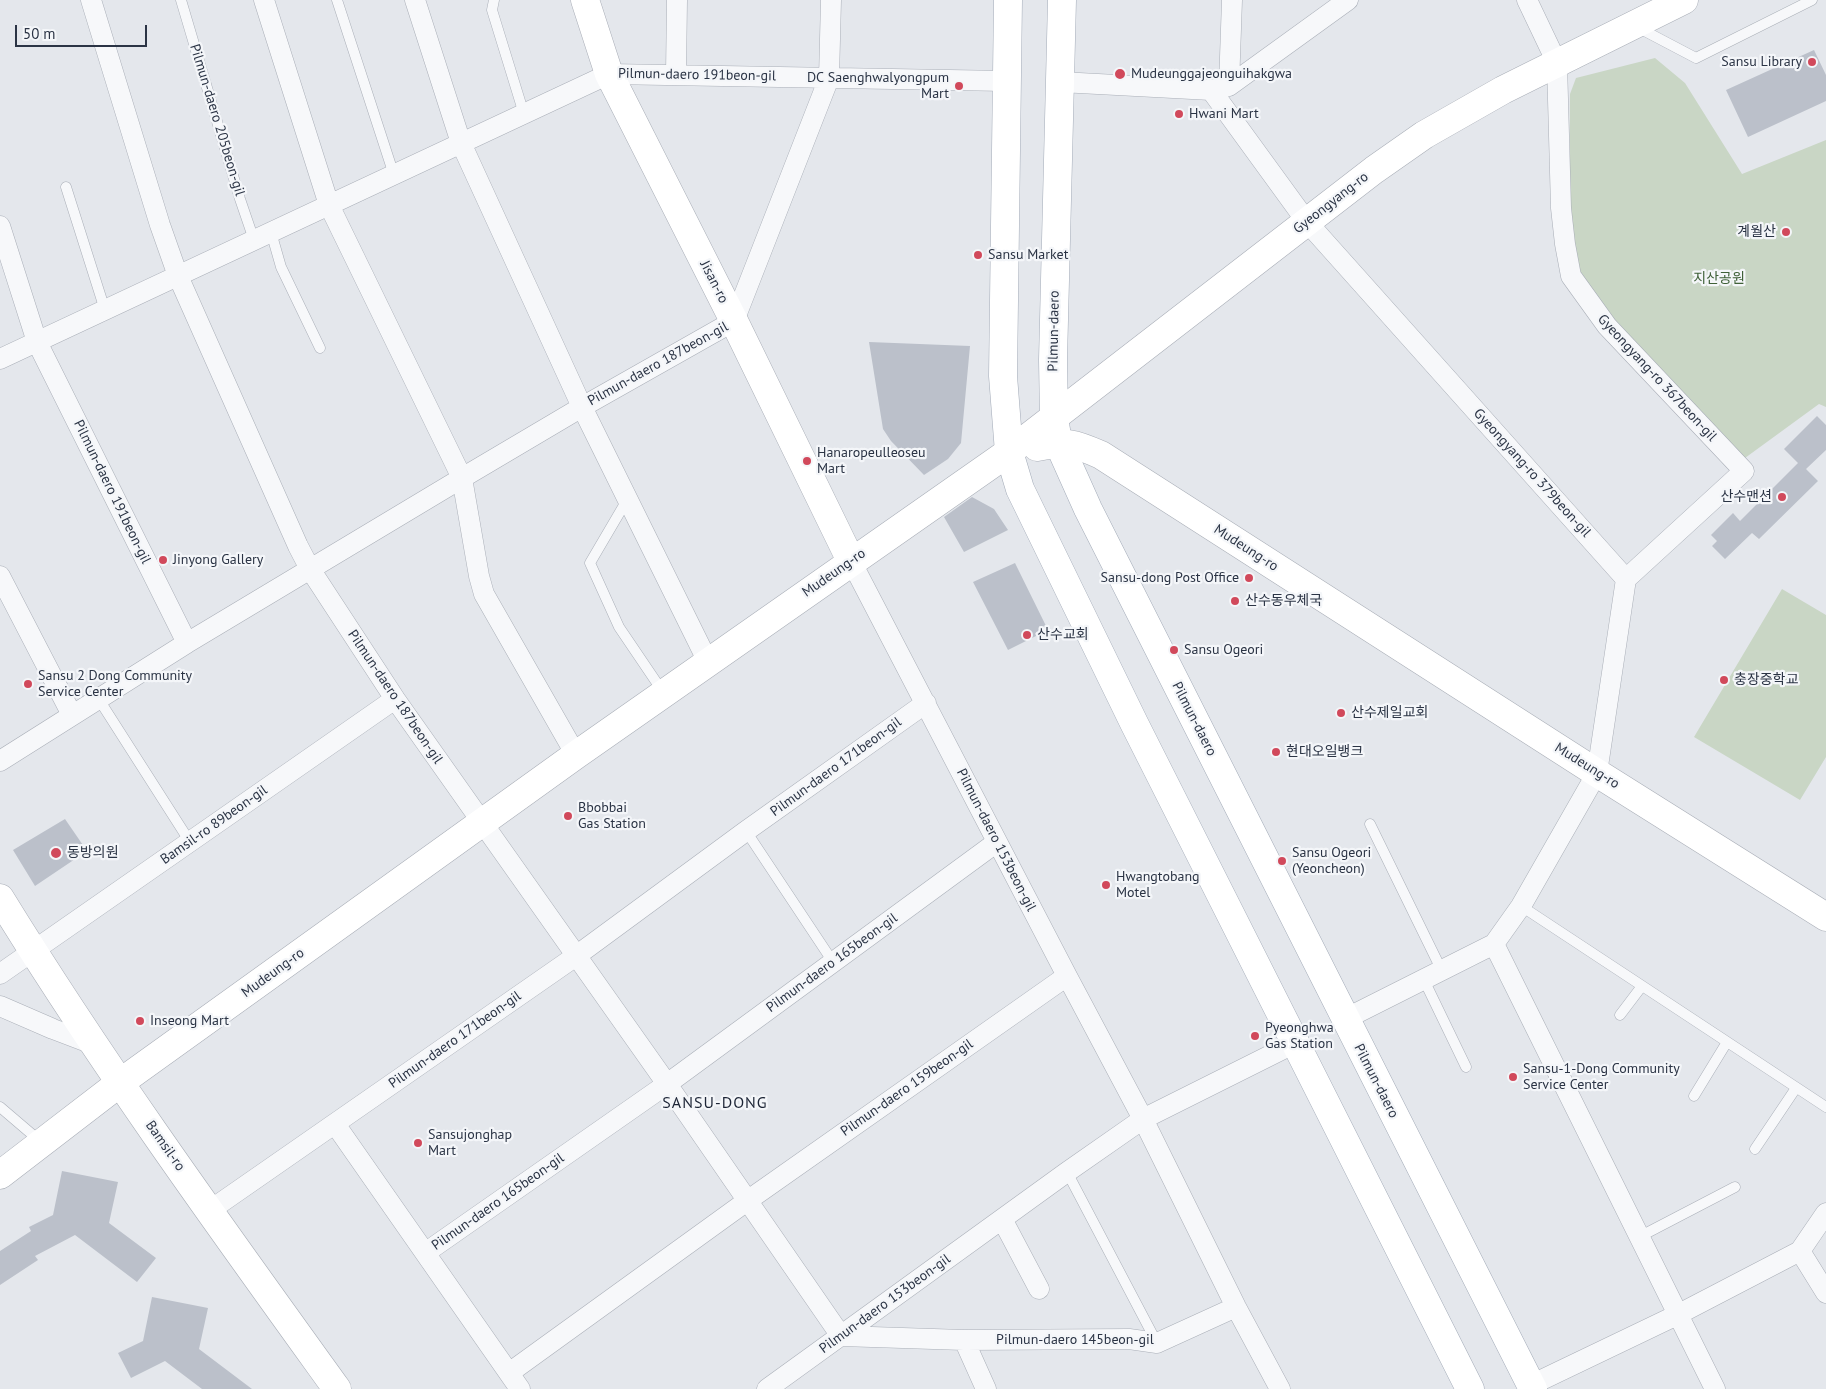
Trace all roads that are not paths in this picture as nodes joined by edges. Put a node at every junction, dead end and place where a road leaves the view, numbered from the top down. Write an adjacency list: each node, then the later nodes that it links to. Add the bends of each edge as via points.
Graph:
1 (91, 0): 33 (street)
2 (181, 0): 32 (lane, Pilmun-daero 205beon-gil, via 240,199)
3 (264, 0): 29 (street)
4 (337, 0): 27 (lane)
5 (414, 0): 26 (street)
6 (494, 0): 25 (lane, via 492,10)
7 (585, 0): 19 (street, Jisan-ro)
8 (677, 0): 20 (street)
9 (831, 0): 21 (street)
10 (1008, 0): 22 (street)
11 (1062, 0): 23 (street, Pilmun-daero)
12 (1232, 0): 24 (street)
13 (1348, 0): 24 (street)
14 (1527, 0): 18 (street)
15 (1684, 0): 17 (street, Gyeongyang-ro)
16 (1812, 0): 17 (lane, via 1696,58)
17 (1633, 26): 18 (street, Gyeongyang-ro)
18 (1557, 63): 30 (street, Gyeongyang-ro, via 1424,135); 47 (street, Gyeongyang-ro 367beon-gil, via 1561,208 1572,276 1607,326 1744,471)
19 (609, 74): 20 (street, Pilmun-daero 191beon-gil); 25 (street, Pilmun-daero 191beon-gil); 35 (street, Jisan-ro)
20 (676, 74): 21 (street, Pilmun-daero 191beon-gil)
21 (829, 78): 22 (street, Pilmun-daero 191beon-gil); 35 (street)
22 (1006, 81): 41 (street, via 1003,376)
23 (1060, 82): 24 (street); 40 (street, Pilmun-daero, via 1053,360)
24 (1220, 88): 30 (street, Gyeongyang-ro 379beon-gil)
25 (524, 114): 26 (street, Pilmun-daero 191beon-gil)
26 (461, 144): 27 (street, Pilmun-daero 191beon-gil); 39 (street)
27 (394, 175): 29 (street, Pilmun-daero 191beon-gil)
28 (66, 187): 34 (lane)
29 (329, 205): 32 (street, Pilmun-daero 191beon-gil); 42 (street)
30 (1307, 222): 40 (street, Gyeongyang-ro); 47 (street, Gyeongyang-ro 379beon-gil)
31 (0, 226): 36 (street)
32 (263, 236): 33 (street, Pilmun-daero 191beon-gil); 37 (lane, Pilmun-daero 205beon-gil, via 282,267)
33 (178, 276): 34 (street, Pilmun-daero 191beon-gil); 45 (street)
34 (105, 310): 36 (street, Pilmun-daero 191beon-gil)
35 (734, 321): 39 (street, Pilmun-daero 187beon-gil); 44 (street, Jisan-ro)
36 (37, 342): 38 (street, Pilmun-daero 191beon-gil); 48 (street, Pilmun-daero 191beon-gil)
37 (320, 348)
38 (0, 360)
39 (582, 407): 42 (street, Pilmun-daero 187beon-gil); 43 (street, Pilmun-daero 187beon-gil)
40 (1056, 430): 41 (street, Gyeongyang-ro); 57 (street, Mudeung-ro, via 1076,444 1101,455); 77 (street, Pilmun-daero, via 1092,518)
41 (1009, 452): 44 (street, Mudeung-ro); 79 (street, via 1020,489 1036,523)
42 (462, 478): 45 (street, Pilmun-daero 187beon-gil); 55 (street, via 484,594)
43 (627, 500): 49 (street, Pilmun-daero 187beon-gil); 50 (lane, via 590,563 619,627)
44 (851, 561): 49 (street, Mudeung-ro); 53 (street, Pilmun-daero 153beon-gil)
45 (310, 569): 48 (street, Pilmun-daero 187beon-gil); 52 (street, Pilmun-daero 187beon-gil)
46 (0, 576): 54 (street)
47 (1626, 579): 57 (street)
48 (187, 643): 51 (street, Pilmun-daero 187beon-gil)
49 (708, 662): 50 (street, Mudeung-ro)
50 (664, 693): 55 (street, Mudeung-ro)
51 (98, 698): 54 (street, Pilmun-daero 187beon-gil); 61 (lane)
52 (395, 699): 58 (street, Pilmun-daero 187beon-gil); 61 (street, Bamsil-ro 89beon-gil)
53 (926, 703): 60 (street, Pilmun-daero 171beon-gil); 62 (street, Pilmun-daero 153beon-gil)
54 (72, 715): 56 (street, Pilmun-daero 187beon-gil)
55 (576, 755): 58 (street, Mudeung-ro)
56 (0, 761)
57 (1597, 773): 64 (street); 65 (street, Mudeung-ro)
58 (481, 824): 68 (street); 82 (street, Mudeung-ro)
59 (1370, 824): 70 (lane)
60 (746, 832): 68 (street, Pilmun-daero 171beon-gil); 69 (lane)
61 (190, 842): 67 (street, Bamsil-ro 89beon-gil)
62 (997, 842): 69 (street, Pilmun-daero 165beon-gil); 72 (street, Pilmun-daero 153beon-gil)
63 (0, 898): 67 (street, Bamsil-ro)
64 (1521, 906): 66 (street); 74 (lane)
65 (1826, 917)
66 (1494, 944): 70 (street); 99 (street)
67 (33, 951): 71 (street, Bamsil-ro 89beon-gil); 80 (street, Bamsil-ro)
68 (576, 956): 83 (street); 89 (street, Pilmun-daero 171beon-gil)
69 (833, 962): 83 (street, Pilmun-daero 165beon-gil)
70 (1442, 971): 73 (street)
71 (0, 974)
72 (1067, 976): 88 (street, Pilmun-daero 153beon-gil); 95 (street, Pilmun-daero 159beon-gil)
73 (1424, 980): 77 (street); 81 (lane)
74 (1642, 986): 76 (lane); 78 (lane)
75 (0, 1006): 80 (street)
76 (1620, 1016)
77 (1345, 1019): 110 (street, Pilmun-daero)
78 (1727, 1042): 84 (lane); 85 (lane)
79 (1295, 1043): 88 (street, Pilmun-daero 153beon-gil); 115 (street)
80 (95, 1045): 82 (street, Bamsil-ro)
81 (1466, 1067)
82 (121, 1082): 90 (street, Mudeung-ro); 96 (street, Bamsil-ro)
83 (667, 1084): 95 (street); 101 (street, Pilmun-daero 165beon-gil)
84 (1796, 1088): 87 (lane); 91 (lane)
85 (1694, 1096)
86 (0, 1107): 90 (lane)
87 (1826, 1107)
88 (1143, 1119): 92 (street, Pilmun-daero 153beon-gil); 104 (street, Pilmun-daero 153beon-gil)
89 (334, 1124): 96 (street, Pilmun-daero 171beon-gil); 101 (street)
90 (42, 1143): 93 (street, Mudeung-ro)
91 (1755, 1149)
92 (1067, 1172): 98 (street, Pilmun-daero 153beon-gil); 108 (lane)
93 (0, 1175)
94 (1735, 1187): 99 (lane)
95 (747, 1201): 106 (street); 109 (street, Pilmun-daero 159beon-gil)
96 (209, 1211): 111 (street, Bamsil-ro)
97 (1826, 1213): 100 (street)
98 (1002, 1219): 102 (street); 106 (street, Pilmun-daero 153beon-gil)
99 (1639, 1237): 105 (street)
100 (1800, 1251): 103 (street); 105 (street)
101 (425, 1253): 109 (street, Pilmun-daero 165beon-gil)
102 (1039, 1289)
103 (1826, 1293)
104 (1236, 1306): 108 (street, Pilmun-daero 145beon-gil); 114 (street)
105 (1677, 1315): 110 (street); 116 (street)
106 (841, 1336): 107 (street, Pilmun-daero 145beon-gil); 112 (street, Pilmun-daero 153beon-gil)
107 (964, 1340): 108 (street, Pilmun-daero 145beon-gil, via 1129,1339); 113 (street)
108 (1157, 1343)
109 (514, 1381)
110 (1532, 1387)
111 (337, 1389)
112 (767, 1389)
113 (986, 1389)
114 (1280, 1389)
115 (1470, 1389)
116 (1715, 1389)

